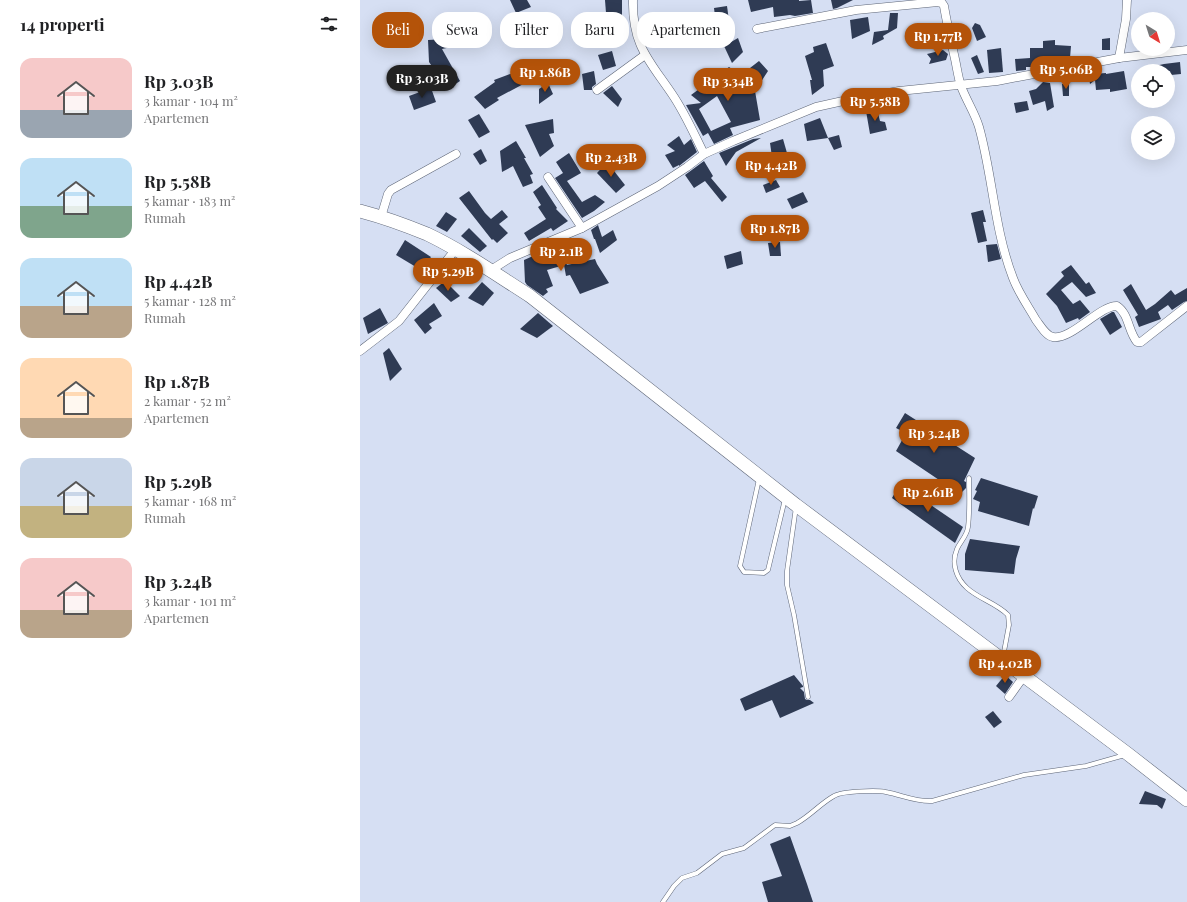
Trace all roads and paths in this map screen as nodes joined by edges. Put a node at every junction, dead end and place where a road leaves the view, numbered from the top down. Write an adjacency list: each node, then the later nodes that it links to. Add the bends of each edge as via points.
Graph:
1 (633, 0): 5 (street, via 635,30)
2 (1128, 0): 6 (street)
3 (757, 29): 7 (street, via 856,10 942,3)
4 (1187, 50): 6 (street)
5 (645, 55): 8 (street); 10 (street, via 685,114)
6 (1119, 58): 7 (street, via 1028,76)
7 (961, 85): 10 (street, via 899,91 816,107); 17 (street, via 980,128 1001,237 1013,278 1030,310 1047,334 1053,337 1062,335 1109,307 1117,306 1126,316 1136,341 1141,342)
8 (597, 90)
9 (456, 154): 13 (street, via 391,190)
10 (704, 154): 14 (street, via 658,186)
11 (548, 177): 14 (street)
12 (360, 211): 13 (main road)
13 (381, 217): 15 (main road, via 427,235)
14 (582, 228): 16 (street, via 510,258)
15 (455, 250): 16 (main road); 18 (street, via 398,321)
16 (491, 270): 19 (main road, via 530,296)
17 (1187, 306)
18 (360, 351)
19 (759, 476): 21 (main road); 21 (lane, via 740,566 744,572 764,573 768,570)
20 (969, 478): 22 (lane, via 968,528 957,549 955,564 958,578 966,588 1008,615 1009,625)
21 (791, 501): 22 (main road); 24 (lane, via 786,585 794,615)
22 (1002, 659): 23 (main road)
23 (1024, 676): 25 (street); 26 (main road)
24 (808, 697)
25 (1009, 697)
26 (1128, 754): 27 (main road); 28 (lane, via 1086,766 1024,775 932,801 914,800 882,791 836,795 797,823 790,826 775,826 744,848 722,854 697,873 684,877)
27 (1187, 800)
28 (663, 902)

